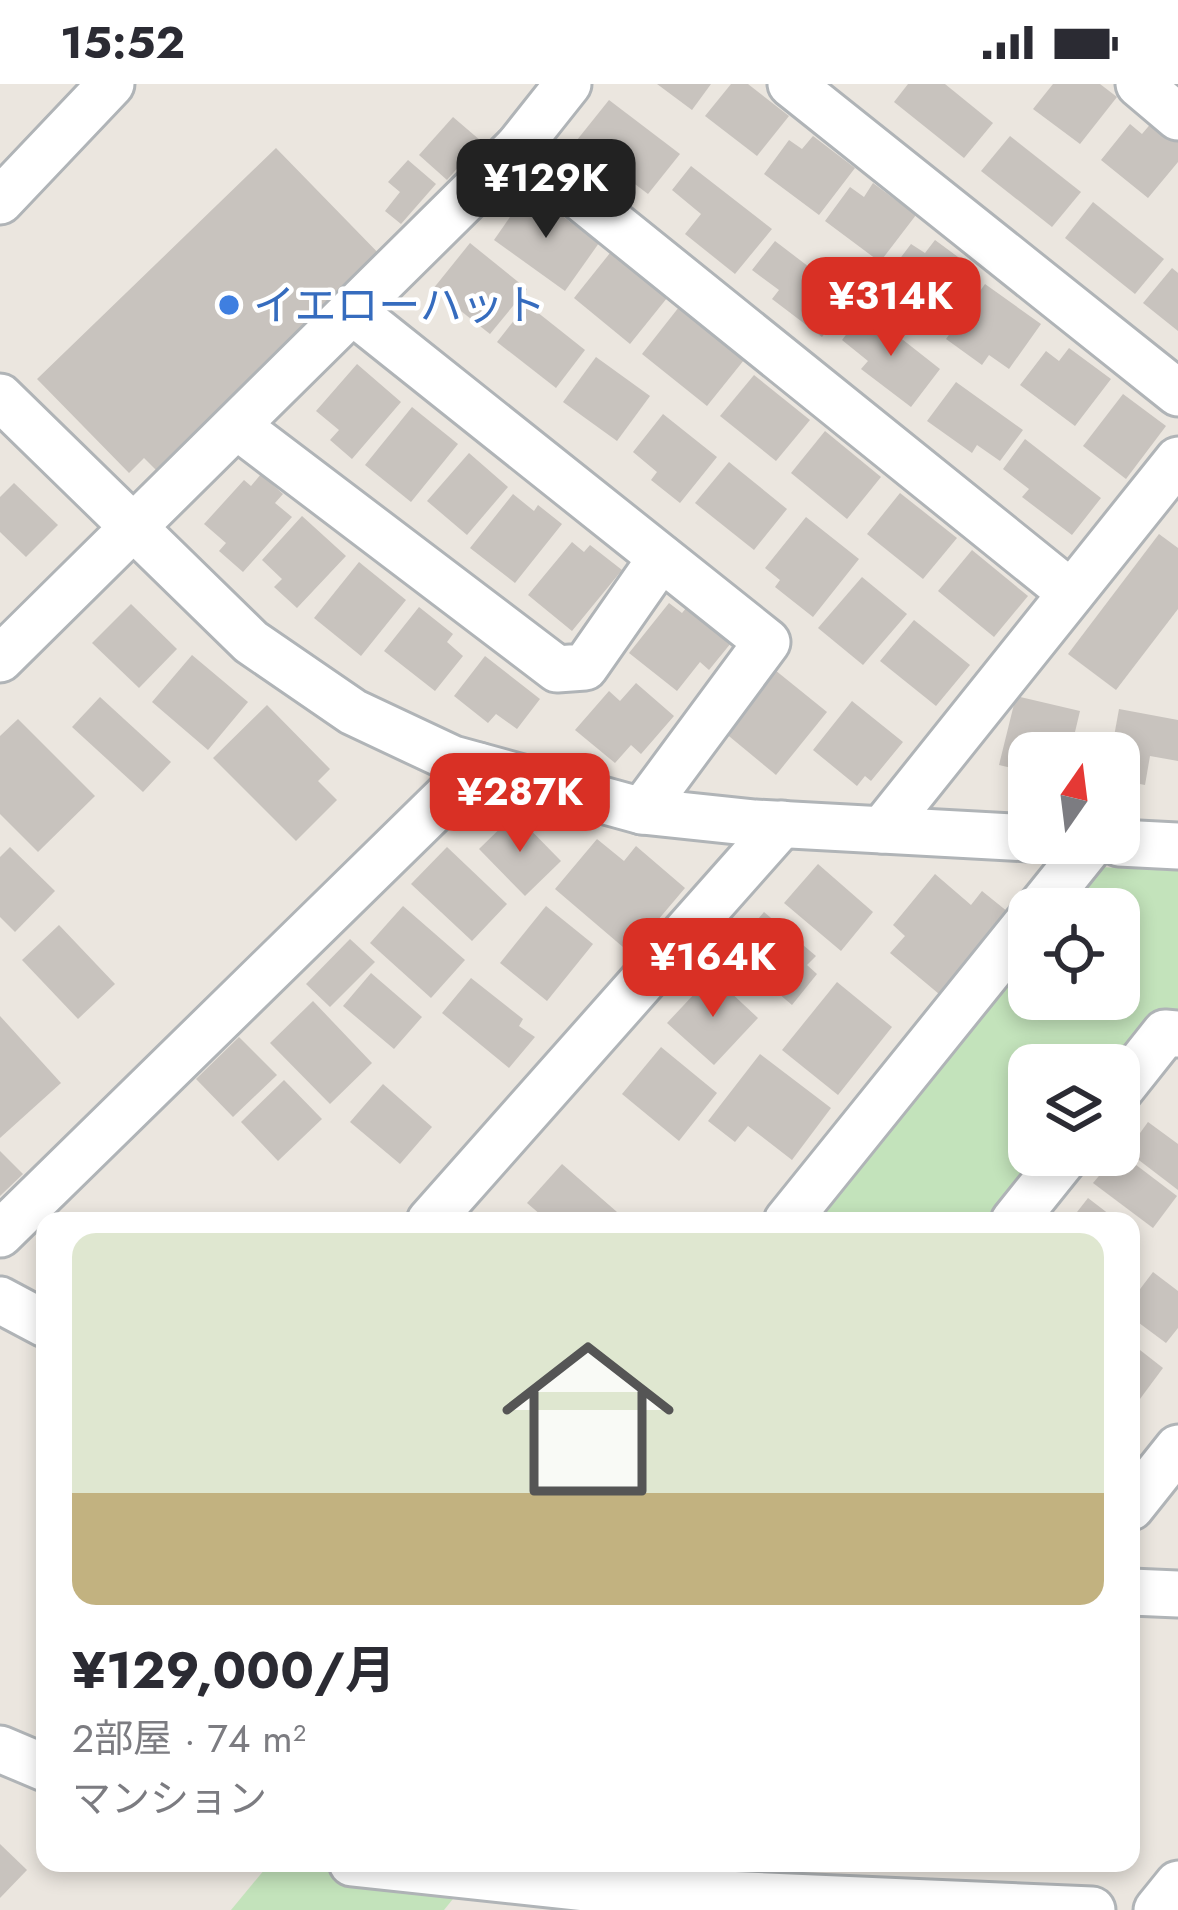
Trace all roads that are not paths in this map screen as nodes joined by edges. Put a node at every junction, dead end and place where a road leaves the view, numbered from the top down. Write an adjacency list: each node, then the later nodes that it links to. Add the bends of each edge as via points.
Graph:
1 (111, 84): 7 (street)
2 (568, 84): 6 (street)
3 (790, 84): 9 (street)
4 (1138, 84): 5 (street)
5 (1178, 117)
6 (518, 146): 8 (street); 16 (street)
7 (0, 202)
8 (352, 311): 11 (street); 15 (street)
9 (1178, 393)
10 (0, 397): 14 (street)
11 (237, 426): 14 (street); 15 (street, via 557,669 585,667)
12 (1178, 460): 13 (street)
13 (1163, 506): 16 (street)
14 (134, 527): 17 (street); 18 (street, via 285,666 352,712)
15 (661, 558): 19 (street, via 767,642)
16 (1071, 593): 21 (street)
17 (0, 658)
18 (478, 766): 19 (street); 34 (street)
19 (642, 811): 20 (street)
20 (782, 824): 21 (street); 31 (street)
21 (882, 830): 22 (street)
22 (1008, 837)
23 (1140, 844): 24 (street)
24 (1178, 846)
25 (1075, 864): 26 (street)
26 (1056, 888)
27 (1008, 947): 32 (street)
28 (1178, 1034): 29 (street, via 1165,1033)
29 (1140, 1064)
30 (1050, 1176): 33 (street)
31 (438, 1212)
32 (794, 1212)
33 (1021, 1212)
34 (0, 1234)
35 (0, 1300): 36 (street)
36 (36, 1319)
37 (1178, 1448): 38 (street)
38 (1140, 1496)
39 (1140, 1592): 40 (street)
40 (1178, 1594)
41 (0, 1749): 42 (street)
42 (36, 1764)
43 (408, 1872): 44 (street)
44 (483, 1884): 46 (street)
45 (1178, 1884): 47 (street)
46 (1093, 1910)
47 (1157, 1910)

